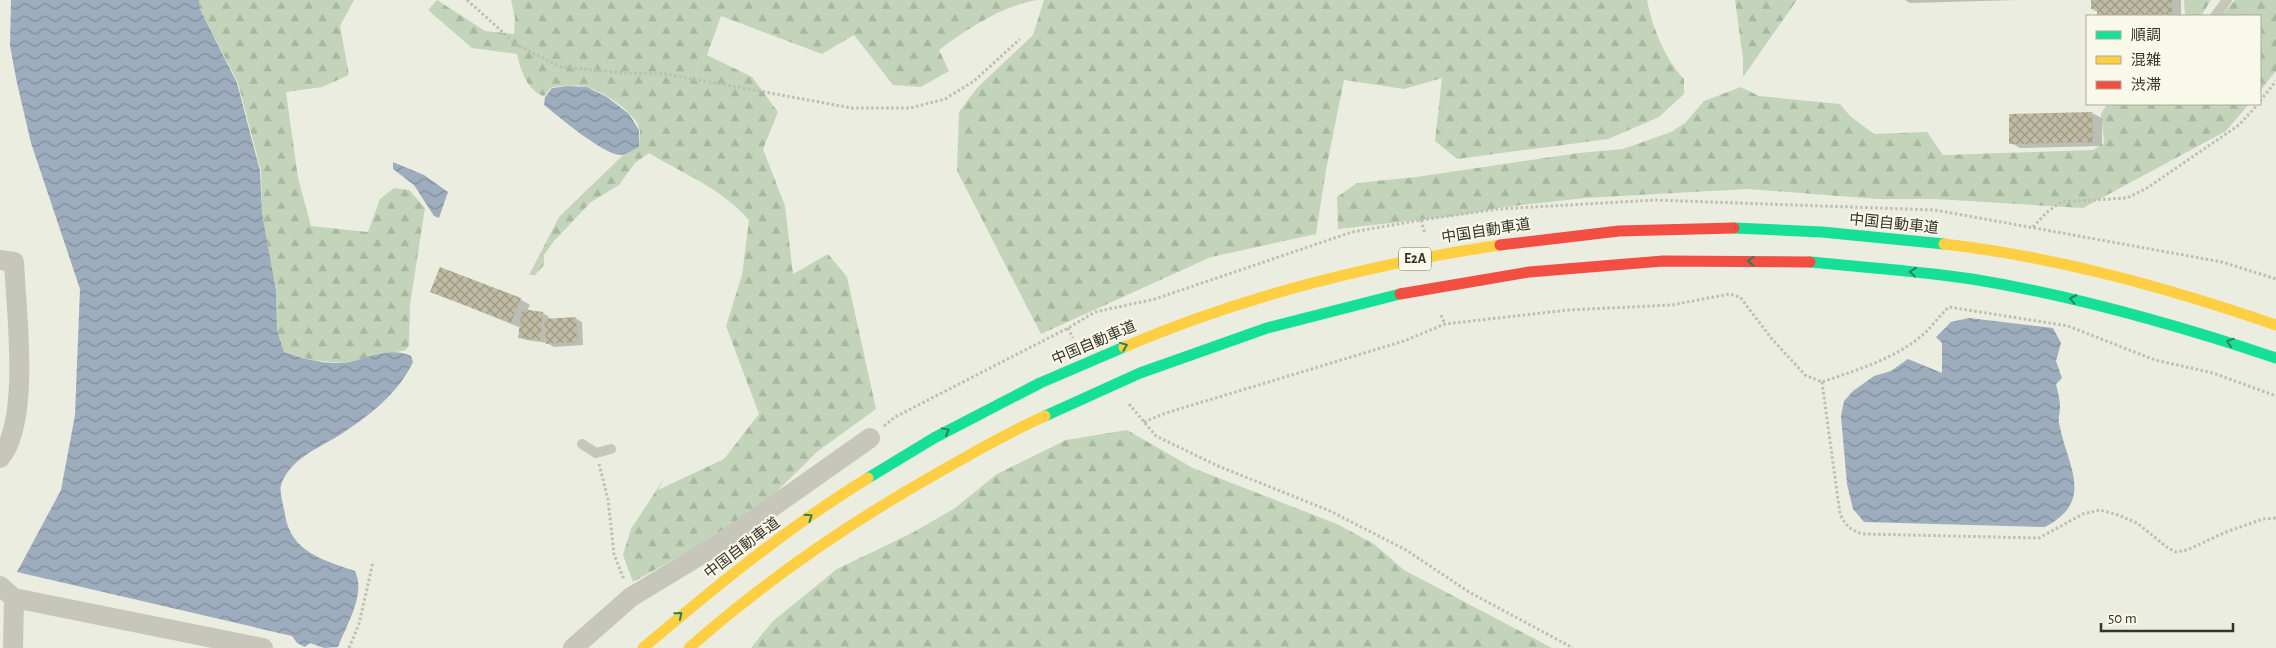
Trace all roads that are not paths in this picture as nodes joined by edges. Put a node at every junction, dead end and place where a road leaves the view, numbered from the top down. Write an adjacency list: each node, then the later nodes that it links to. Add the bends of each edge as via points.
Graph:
1 (2227, 0): 2 (lane)
2 (2216, 15)
3 (0, 260): 9 (street, via 14,262 20,387 8,449)
4 (2276, 325): 14 (highway, 中国自動車道 / E2A, one-way to 4, via 752,556 912,450 998,402 1188,321 1268,294 1448,252 1539,238 1634,230 1732,228 1831,232 2027,256 2122,278)
5 (2276, 358): 15 (highway, E2A, one-way to 15, via 2198,331 2022,288 1928,273 1829,263 1636,262 1457,283 1363,302 1272,326 1103,389 1011,431 858,520 780,574)
6 (870, 438): 13 (street, via 727,539 631,597)
7 (582, 444): 8 (lane, via 596,453)
8 (611, 449)
9 (0, 458)
10 (7, 603): 11 (street); 12 (street)
11 (14, 648)
12 (263, 648)
13 (573, 648)
14 (643, 648)
15 (689, 648)

